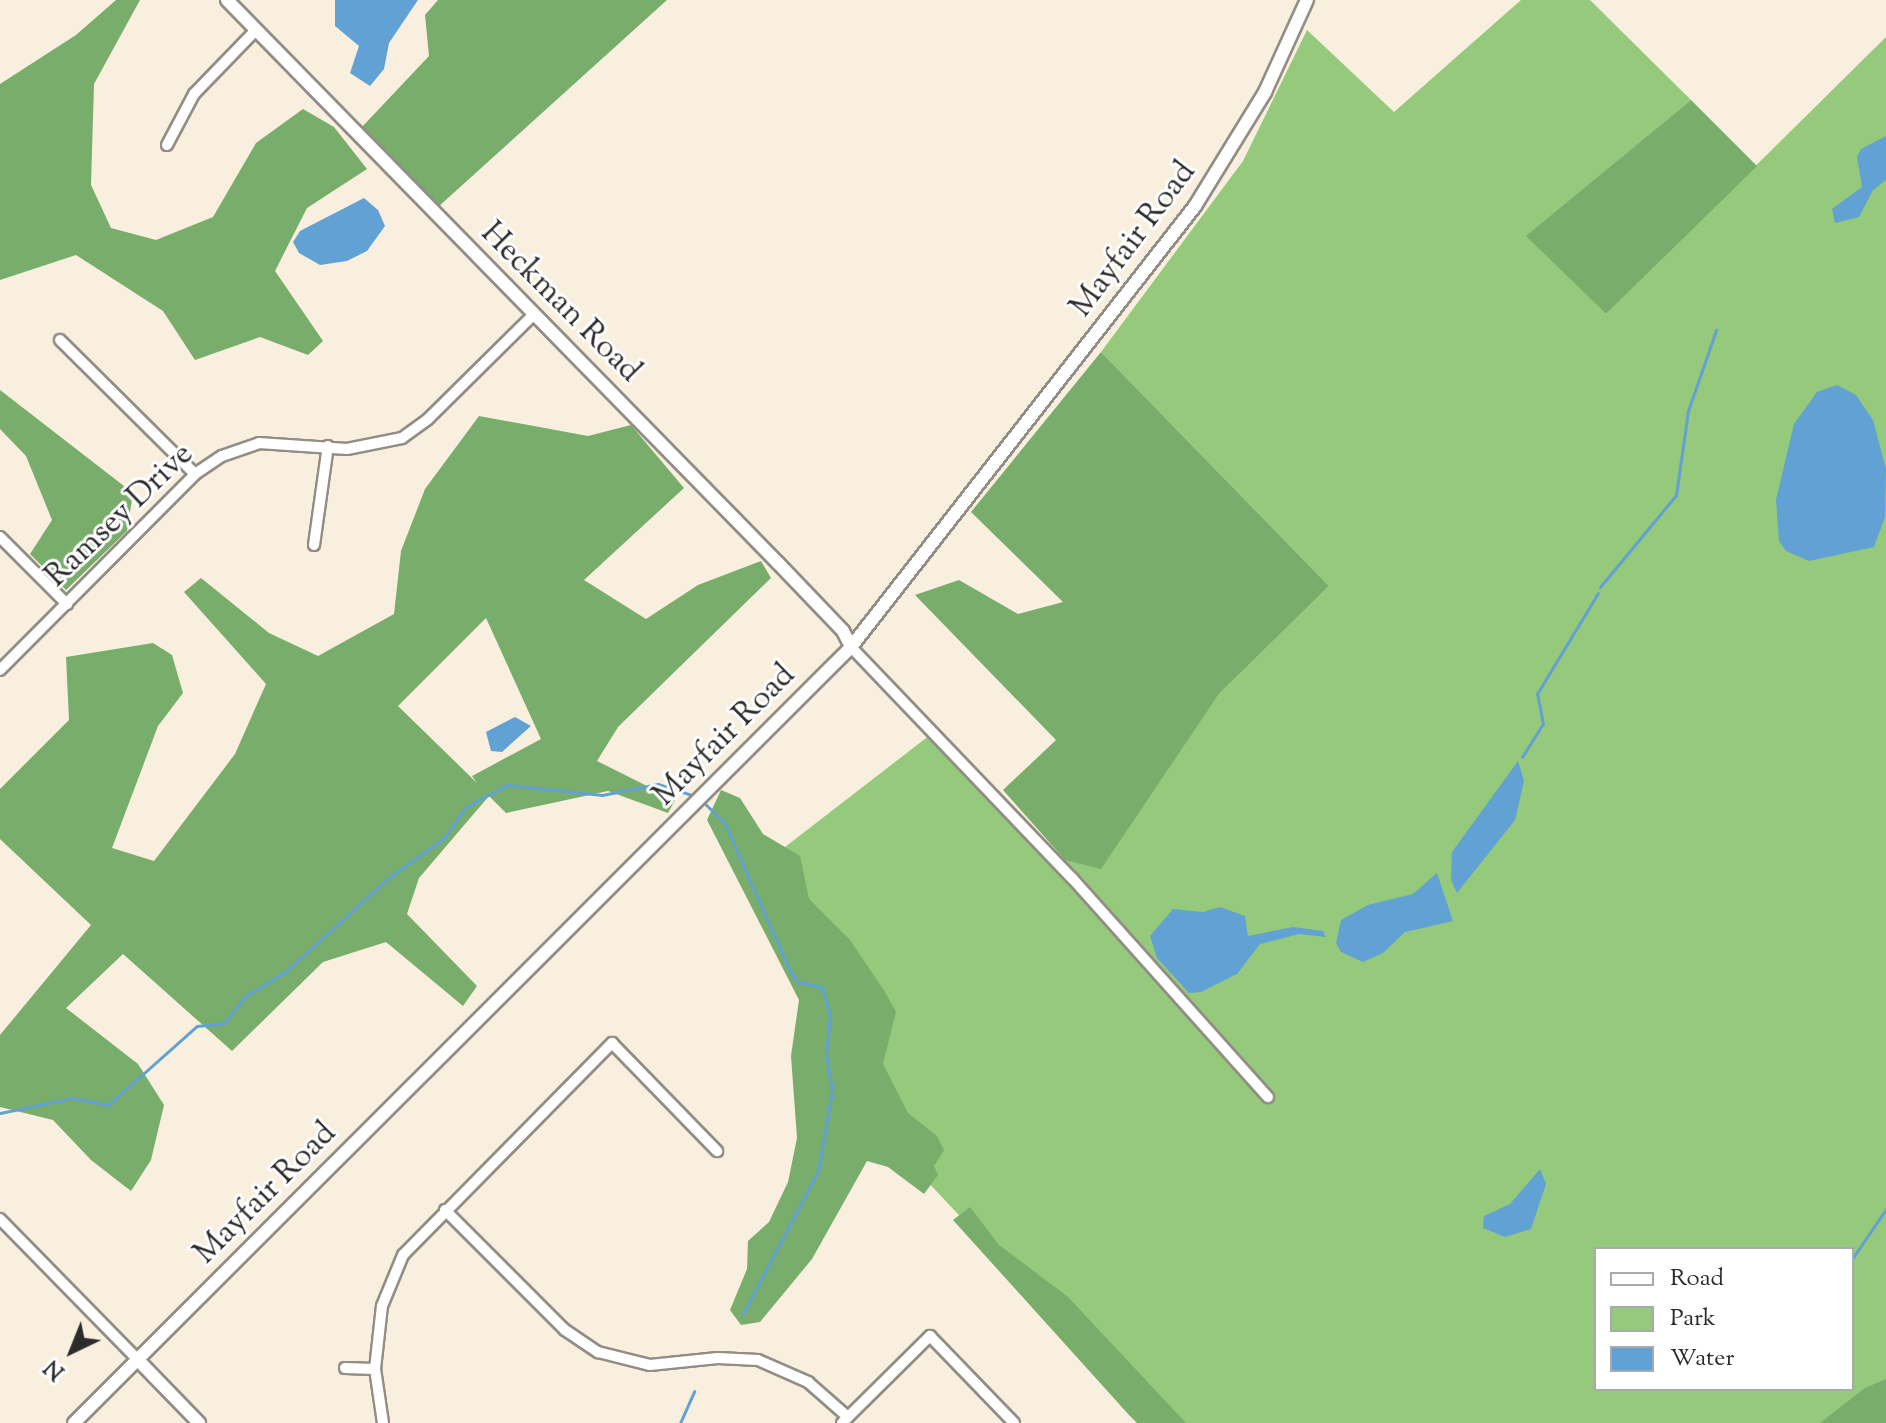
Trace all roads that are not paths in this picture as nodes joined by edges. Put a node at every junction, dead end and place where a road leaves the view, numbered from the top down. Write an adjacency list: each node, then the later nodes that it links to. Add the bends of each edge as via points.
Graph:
1 (227, 0): 3 (street, Heckman Road)
2 (1307, 0): 12 (street, Mayfair Road, via 1265,92 1195,206)
3 (256, 30): 4 (street, via 194,94); 5 (street, Heckman Road)
4 (167, 145)
5 (534, 314): 7 (street, Ramsey Drive, via 417,429 367,448); 12 (street, Heckman Road, via 789,574 843,631)
6 (60, 340): 8 (street)
7 (328, 446): 8 (street, Ramsey Drive, via 259,443 222,456); 10 (street)
8 (195, 474): 11 (street, Ramsey Drive)
9 (0, 537): 11 (street)
10 (314, 545)
11 (67, 604): 13 (street, Ramsey Drive)
12 (851, 647): 14 (street, via 1072,878); 18 (street, Mayfair Road)
13 (0, 670)
14 (1268, 1097)
15 (717, 1151): 16 (street, via 612,1043)
16 (445, 1210): 20 (street, via 393,1272 382,1306); 21 (street, via 565,1330 598,1352 650,1365 758,1360 808,1382)
17 (0, 1219): 18 (street)
18 (138, 1360): 22 (street, Mayfair Road); 23 (street)
19 (345, 1368): 20 (street)
20 (375, 1369): 24 (street)
21 (845, 1420): 25 (street, via 930,1336)
22 (74, 1423)
23 (199, 1423)
24 (383, 1423)
25 (1014, 1423)

